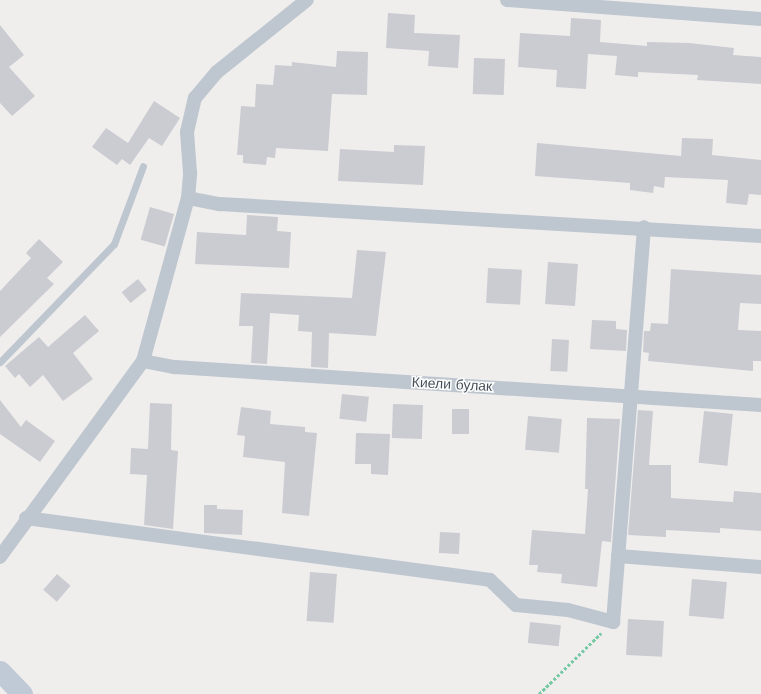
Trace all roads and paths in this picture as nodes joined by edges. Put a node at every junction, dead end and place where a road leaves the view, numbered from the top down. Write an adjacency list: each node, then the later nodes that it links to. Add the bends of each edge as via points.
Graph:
1 (307, 0): 5 (street, via 218,72 195,98 187,132 190,173)
2 (507, 0): 3 (street)
3 (761, 19)
4 (143, 166): 9 (lane, via 114,244)
5 (188, 198): 6 (street, via 220,204); 8 (street)
6 (644, 227): 7 (street); 10 (street)
7 (761, 236)
8 (143, 361): 10 (street, Киели булак, via 175,367); 12 (street)
9 (0, 362)
10 (631, 395): 11 (street, Киели булак); 13 (street)
11 (761, 405)
12 (26, 518): 14 (street); 16 (street, via 490,580 516,605 568,610)
13 (618, 556): 15 (street); 16 (street)
14 (0, 557)
15 (761, 568)
16 (613, 622): 19 (path)
17 (0, 671): 18 (street)
18 (22, 694)
19 (539, 694)

